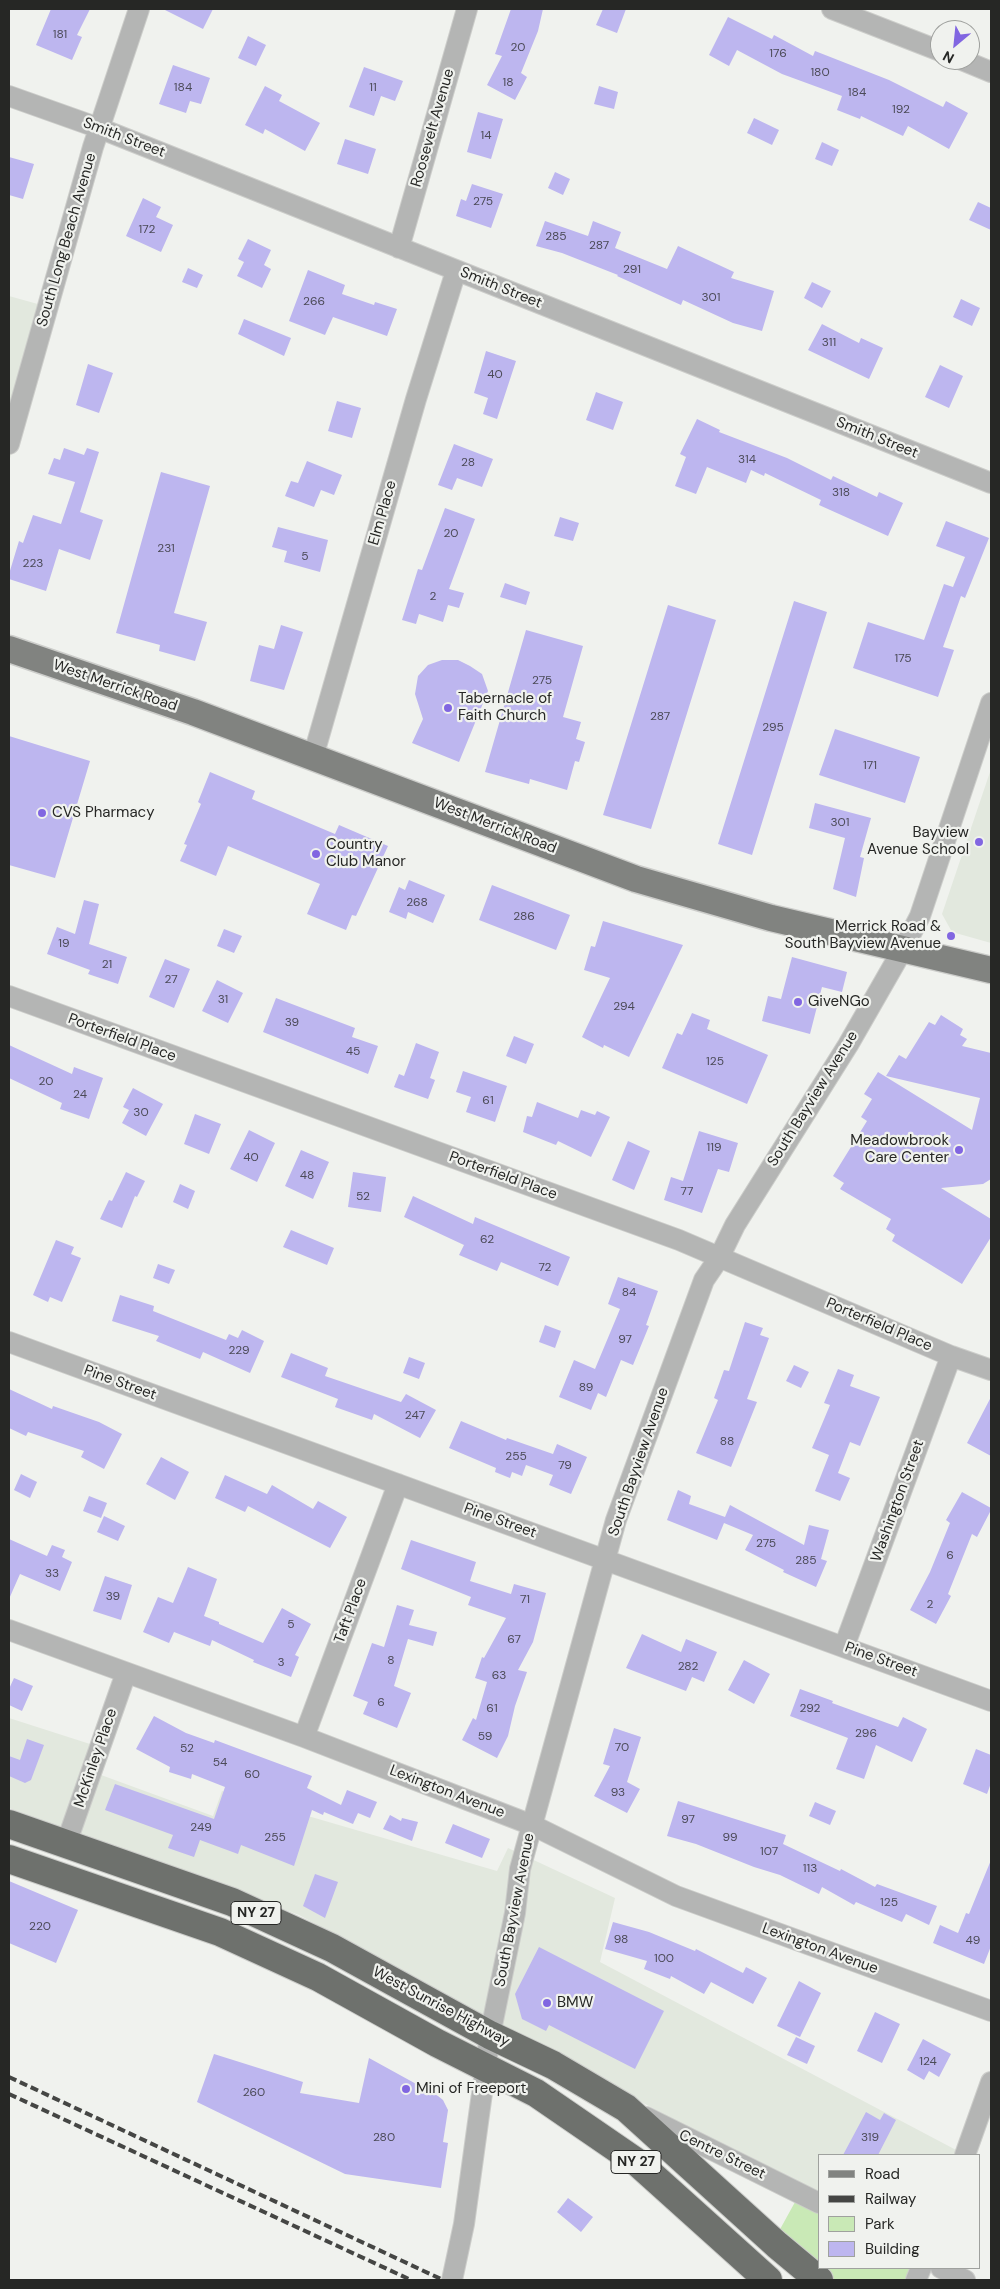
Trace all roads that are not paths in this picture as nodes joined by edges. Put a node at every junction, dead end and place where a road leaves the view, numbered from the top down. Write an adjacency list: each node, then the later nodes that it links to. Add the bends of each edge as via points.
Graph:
1 (139, 9): 6 (street, South Long Beach Avenue)
2 (467, 9): 7 (street, Roosevelt Avenue)
3 (832, 9): 4 (street)
4 (930, 47)
5 (9, 96): 6 (street, Smith Street)
6 (99, 128): 7 (street, Smith Street); 9 (street, South Long Beach Avenue)
7 (399, 248): 8 (street, Smith Street)
8 (456, 270): 10 (street, Smith Street); 13 (street, Elm Place)
9 (9, 444)
10 (991, 483)
11 (9, 650): 13 (main road, West Merrick Road)
12 (991, 703): 14 (street, South Bayview Avenue, via 920,916)
13 (313, 757): 14 (main road, West Merrick Road, via 636,879)
14 (903, 949): 15 (main road, West Merrick Road); 17 (street, South Bayview Avenue, via 848,1045 735,1225)
15 (991, 970)
16 (9, 996): 17 (street, Porterfield Place, via 679,1240)
17 (719, 1258): 19 (street, Porterfield Place); 22 (street, South Bayview Avenue, via 704,1280 616,1520)
18 (9, 1342): 21 (street, Pine Street)
19 (951, 1356): 20 (street, Porterfield Place); 24 (street, Washington Street)
20 (991, 1370)
21 (398, 1484): 22 (street, Pine Street); 27 (street, Taft Place)
22 (606, 1560): 24 (street, Pine Street); 29 (street, South Bayview Avenue)
23 (9, 1630): 25 (street, Lexington Avenue)
24 (844, 1647): 26 (street, Pine Street)
25 (126, 1673): 27 (street, Lexington Avenue); 30 (street, McKinley Place)
26 (991, 1701)
27 (304, 1738): 29 (street, Lexington Avenue)
28 (9, 1824): 30 (highway, West Sunrise Highway / NY 27)
29 (532, 1825): 32 (street, Lexington Avenue, via 676,1896); 33 (street, South Bayview Avenue, via 520,1869 515,1913)
30 (66, 1844): 33 (highway, West Sunrise Highway / NY 27, via 232,1902 332,1948)
31 (9, 1859): 34 (highway, NY 27, via 220,1932 318,1977)
32 (991, 2011)
33 (490, 2035): 34 (street, South Bayview Avenue); 36 (highway, West Sunrise Highway / NY 27, via 553,2065)
34 (486, 2069): 40 (street, South Bayview Avenue, via 464,2224); 41 (highway, NY 27, via 536,2093 638,2163)
35 (991, 2082): 37 (street)
36 (626, 2108): 38 (street, Centre Street); 42 (highway, West Sunrise Highway / NY 27)
37 (965, 2154)
38 (818, 2202)
39 (943, 2269): 43 (street)
40 (452, 2280)
41 (768, 2280)
42 (819, 2280)
43 (965, 2280)

